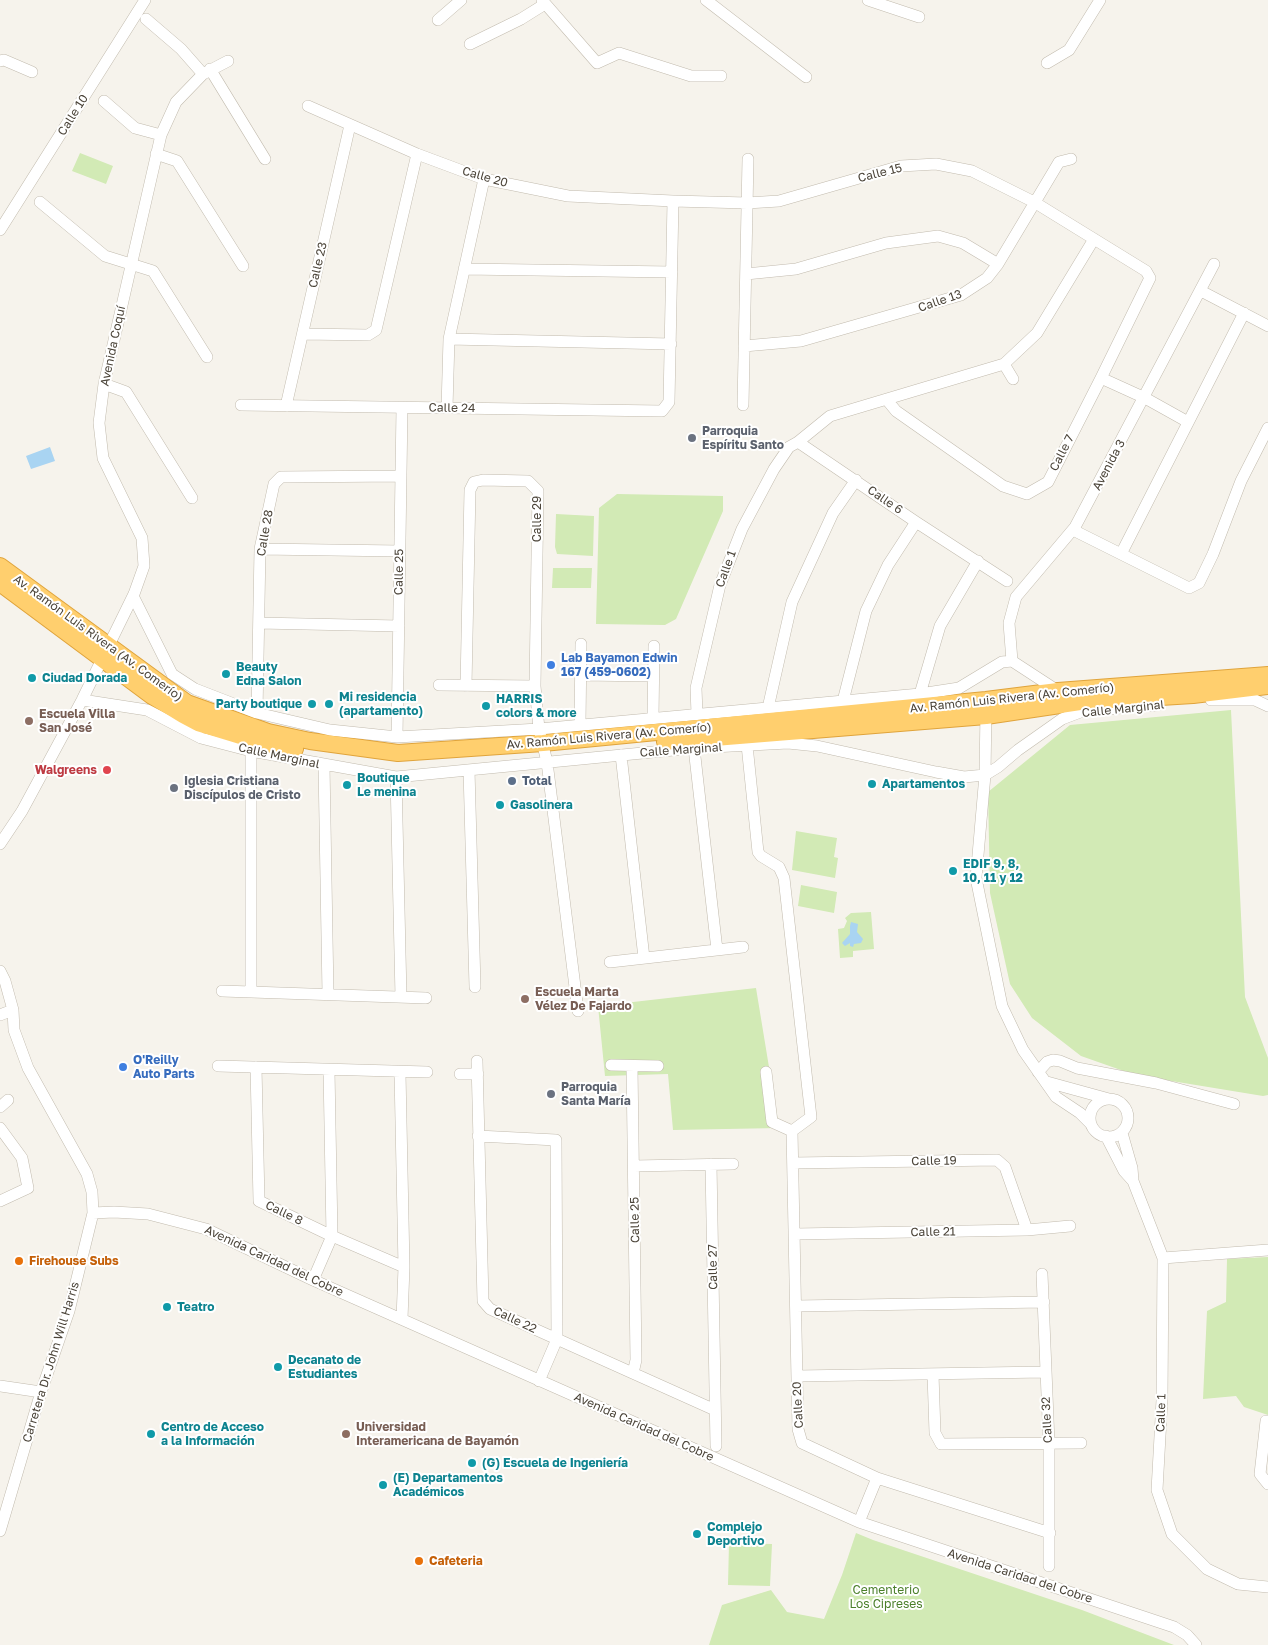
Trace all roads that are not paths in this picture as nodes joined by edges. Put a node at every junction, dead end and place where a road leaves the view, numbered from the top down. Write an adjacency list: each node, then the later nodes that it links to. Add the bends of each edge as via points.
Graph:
1 (145, 0): 32 (street, Calle 10)
2 (461, 0): 9 (street)
3 (706, 0): 17 (street)
4 (868, 0): 7 (street)
5 (1100, 0): 13 (street, via 1069,50)
6 (544, 2): 10 (street, via 522,19); 16 (street, via 597,63 619,54 691,76)
7 (918, 17)
8 (146, 19): 15 (street)
9 (438, 20)
10 (470, 44)
11 (0, 61): 14 (street)
12 (228, 61): 15 (street, Avenida Coquí)
13 (1047, 63)
14 (32, 72)
15 (206, 72): 21 (street, Avenida Coquí, via 176,102); 24 (street)
16 (721, 76)
17 (806, 77)
18 (104, 101): 21 (street, via 136,128)
19 (308, 106): 20 (street, Calle 20)
20 (350, 124): 23 (street, Calle 20); 45 (street, Calle 23)
21 (160, 135): 22 (street, Avenida Coquí)
22 (156, 154): 35 (street, Avenida Coquí); 38 (street, via 177,161)
23 (417, 154): 27 (street, Calle 20); 45 (street, via 376,330 368,335)
24 (265, 158)
25 (748, 159): 31 (street)
26 (1071, 159): 30 (street, Calle 13, via 1060,162)
27 (484, 179): 29 (street, Calle 20, via 568,196); 39 (street)
28 (40, 202): 35 (street, via 105,256)
29 (673, 202): 31 (street, Calle 15); 40 (street)
30 (1034, 202): 31 (street, Calle 15, via 972,171 936,164 901,166 779,201); 33 (street, Calle 15); 36 (street, Calle 13)
31 (747, 203): 41 (street)
32 (0, 230)
33 (1094, 239): 34 (street, Calle 15); 50 (street, via 1037,333)
34 (1126, 259): 51 (street, Calle 7, via 1146,271 1150,278)
35 (132, 263): 49 (street, via 153,271); 53 (street, Avenida Coquí)
36 (998, 264): 41 (street, via 963,243 938,236 886,243 796,270); 48 (street, Calle 13, via 987,278 961,296 802,341)
37 (1214, 264): 42 (street, Avenida 3)
38 (244, 266)
39 (464, 269): 40 (street); 46 (street)
40 (672, 272): 47 (street)
41 (746, 274): 48 (street)
42 (1201, 291): 43 (street); 54 (street, Avenida 3)
43 (1244, 313): 44 (street); 61 (street)
44 (1268, 326)
45 (303, 334): 58 (street, Calle 23)
46 (449, 339): 47 (street); 60 (street)
47 (671, 344): 60 (street, Calle 24, via 670,402 662,412)
48 (744, 346): 57 (street)
49 (207, 357)
50 (1004, 364): 52 (street); 55 (street)
51 (1101, 378): 54 (street); 55 (street, Calle 7, via 1048,482 1027,494 1003,486 896,411)
52 (1013, 379)
53 (104, 384): 66 (street, via 126,392); 76 (street, Avenida Coquí, via 98,423 103,458 142,538 144,566)
54 (1145, 398): 61 (street); 68 (street, Avenida 3)
55 (887, 400): 63 (street, via 830,416)
56 (241, 405): 58 (street, Calle 24)
57 (744, 405)
58 (286, 406): 59 (street, Calle 24)
59 (402, 408): 60 (street, Calle 24); 64 (street, Calle 25)
60 (447, 408)
61 (1188, 422): 71 (street)
62 (1268, 428): 71 (street, via 1241,482 1199,583 1189,588)
63 (798, 442): 65 (street, Calle 6); 98 (street, Calle 1, via 789,447 774,469 742,529 720,585 696,688)
64 (401, 476): 69 (street, Calle 28, via 281,476 274,484); 70 (street, Calle 25)
65 (856, 480): 67 (street, Calle 6); 95 (street, via 833,514 792,602)
66 (192, 498)
67 (916, 522): 72 (street, Calle 6); 93 (street, via 888,565 866,611)
68 (1073, 530): 71 (street); 82 (street, Avenida 3, via 1016,597 1009,623)
69 (260, 549): 70 (street); 77 (street, Calle 28)
70 (400, 551): 78 (street, Calle 25)
71 (1121, 554)
72 (978, 561): 74 (street, Calle 6); 91 (street, via 940,626)
73 (0, 566): 81 (highway, Av. Ramón Luis Rivera (Av. Comerío))
74 (1007, 581)
75 (0, 583): 81 (highway, Av. Ramón Luis Rivera (Av. Comerío))
76 (133, 596): 81 (street, Avenida Coquí); 97 (street, Calle Marginal, via 172,674 195,689)
77 (259, 623): 78 (street); 97 (street, Calle 28)
78 (398, 626): 101 (street, Calle 25)
79 (581, 644): 83 (street)
80 (654, 646): 85 (street)
81 (105, 653): 92 (street); 103 (highway, Av. Ramón Luis Rivera (Av. Comerío), via 152,696 198,723 267,744 399,762)
82 (1012, 661): 90 (street); 91 (street, Calle Marginal, via 1002,662 959,688)
83 (581, 675): 85 (street); 100 (street)
84 (1268, 675): 90 (highway, Av. Ramón Luis Rivera (Av. Comerío))
85 (653, 676): 99 (street)
86 (439, 685): 87 (street)
87 (466, 686): 88 (street); 88 (street, Calle 29, via 470,490 474,482 483,480 528,481 538,491)
88 (535, 686): 103 (street, Calle 29)
89 (1268, 686): 96 (highway, Av. Ramón Luis Rivera (Av. Comerío), via 1193,695)
90 (1058, 691): 96 (highway, Av. Ramón Luis Rivera (Av. Comerío))
91 (920, 694): 93 (street, Calle Marginal)
92 (82, 700): 105 (street, Calle Marginal, via 147,710 201,738); 111 (street, via 22,811)
93 (843, 701): 95 (street, Calle Marginal)
94 (1268, 706): 109 (street, Calle Marginal, via 1254,700 1223,699 1083,711 1062,719)
95 (768, 708): 98 (street, Calle Marginal)
96 (986, 708): 103 (highway, Av. Ramón Luis Rivera (Av. Comerío)); 109 (street)
97 (257, 713): 101 (street, Calle Marginal, via 330,730)
98 (697, 714): 99 (street, Calle Marginal)
99 (653, 718): 100 (street, Calle Marginal)
100 (580, 724): 103 (street, Calle Marginal)
101 (397, 737): 103 (street, Calle Marginal)
102 (747, 745): 104 (street, Calle Marginal); 109 (street, Calle Marginal, via 788,743 817,746 964,777); 144 (street, via 756,845 761,856 779,867 783,874 789,912 811,1117)
103 (544, 747): 106 (street, Calle Marginal); 108 (street, Calle Marginal); 124 (street, Calle 29)
104 (694, 748): 106 (street, Calle Marginal); 113 (street)
105 (251, 751): 107 (street, Calle Marginal); 119 (street)
106 (621, 754): 114 (street)
107 (324, 765): 110 (street, Calle Marginal); 120 (street)
108 (469, 770): 110 (street, Calle Marginal); 117 (street)
109 (985, 775): 136 (street, via 976,878 1002,1006 1023,1050)
110 (396, 777): 121 (street)
111 (0, 844)
112 (743, 947): 113 (street)
113 (717, 950): 114 (street)
114 (644, 958): 115 (street)
115 (610, 962)
116 (0, 971): 123 (street, Carretera Dr. John Will Harris, via 6,980)
117 (475, 987)
118 (222, 991): 119 (street)
119 (251, 991): 120 (street)
120 (328, 994): 121 (street)
121 (400, 997): 122 (street)
122 (426, 998)
123 (14, 1010): 125 (street); 154 (street, Carretera Dr. John Will Harris, via 14,1030 28,1068 87,1174 92,1192)
124 (578, 1011)
125 (0, 1015)
126 (477, 1061): 138 (street, Calle 22)
127 (611, 1065): 129 (street)
128 (218, 1066): 131 (street)
129 (632, 1066): 130 (street); 151 (street, Calle 25)
130 (658, 1066)
131 (256, 1067): 132 (street); 158 (street, Calle 8, via 259,1201)
132 (328, 1070): 133 (street); 158 (street)
133 (400, 1072): 134 (street); 161 (street)
134 (427, 1072)
135 (766, 1072): 144 (street, via 772,1122)
136 (1038, 1072): 139 (street); 141 (street, via 1047,1062 1060,1061 1077,1068 1156,1083)
137 (460, 1074): 138 (street)
138 (478, 1074): 146 (street, Calle 22)
139 (1047, 1082): 140 (street); 142 (street, via 1056,1097)
140 (1110, 1099): 142 (street, via 1095,1105); 145 (street, via 1117,1100 1128,1111 1129,1119)
141 (1234, 1104)
142 (1091, 1124): 147 (street, via 1100,1135)
143 (0, 1128): 153 (street, via 22,1158 28,1188)
144 (792, 1131): 148 (street, Calle 20)
145 (1122, 1133): 147 (street); 152 (street, Calle 1, via 1132,1168)
146 (478, 1136): 167 (street, Calle 22, via 483,1301 490,1309); 167 (street, via 556,1140)
147 (1106, 1136): 152 (street, Calle 1)
148 (793, 1163): 156 (street, Calle 19, via 997,1160 1005,1167); 157 (street, Calle 20)
149 (711, 1164): 150 (street); 151 (street); 175 (street, Calle 27)
150 (733, 1164)
151 (634, 1166): 169 (street, Calle 25, via 636,1360)
152 (1132, 1181): 160 (street, Calle 1)
153 (0, 1201)
154 (92, 1213): 163 (street, Avenida Caridad del Cobre, via 148,1214 200,1227); 174 (street, Carretera Dr. John Will Harris, via 70,1311)
155 (1070, 1226): 156 (street, Calle 21)
156 (1027, 1230): 157 (street, Calle 21)
157 (795, 1234): 165 (street, Calle 20)
158 (332, 1236): 161 (street, Calle 8); 163 (street)
159 (1268, 1250): 160 (street)
160 (1163, 1258): 186 (street, Calle 1, via 1162,1400 1157,1490 1172,1534 1207,1569 1238,1584)
161 (404, 1267): 166 (street)
162 (1042, 1274): 164 (street, Calle 32)
163 (313, 1280): 166 (street, Avenida Caridad del Cobre)
164 (1044, 1302): 165 (street); 168 (street, Calle 32)
165 (796, 1306): 171 (street, Calle 20)
166 (402, 1319): 172 (street, Avenida Caridad del Cobre)
167 (557, 1339): 169 (street, Calle 22); 172 (street)
168 (1045, 1372): 170 (street); 177 (street, Calle 32)
169 (633, 1373): 175 (street, Calle 22)
170 (933, 1374): 171 (street); 177 (street, via 936,1433 941,1444)
171 (797, 1376): 180 (street, Calle 20, via 798,1429 802,1443)
172 (540, 1381): 182 (street, Avenida Caridad del Cobre)
173 (0, 1386): 174 (street)
174 (41, 1392): 183 (street, Carretera Dr. John Will Harris)
175 (715, 1410): 179 (street, Calle 27)
176 (1267, 1421): 181 (street, via 1260,1474)
177 (1049, 1443): 178 (street); 184 (street, Calle 32)
178 (1081, 1443)
179 (716, 1446)
180 (878, 1478): 182 (street); 184 (street, Calle 20)
181 (1268, 1484)
182 (859, 1522): 187 (street, Avenida Caridad del Cobre, via 1174,1627)
183 (0, 1531)
184 (1050, 1533): 185 (street, Calle 32)
185 (1050, 1566)
186 (1268, 1587)
187 (1196, 1645)

